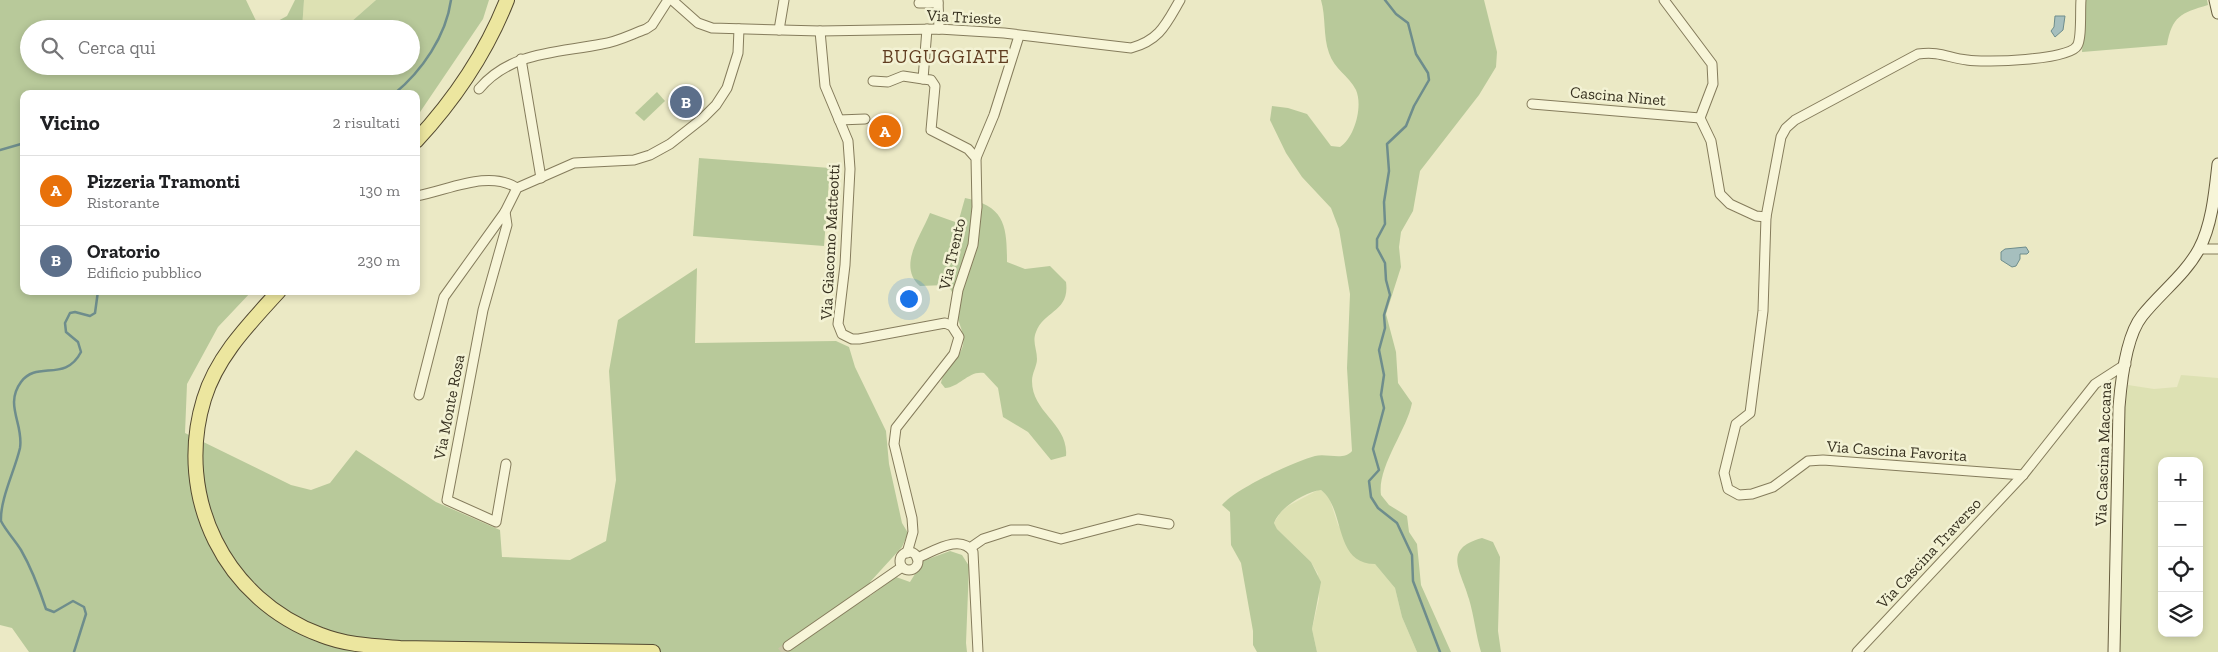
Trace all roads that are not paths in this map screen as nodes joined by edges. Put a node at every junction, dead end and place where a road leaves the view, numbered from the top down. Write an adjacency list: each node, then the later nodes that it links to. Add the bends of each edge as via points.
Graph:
1 (507, 0): 26 (main road, via 477,63 454,97)
2 (670, 0): 12 (street, Via Trieste, via 698,23 712,28); 18 (street, via 646,29 604,44)
3 (784, 0): 15 (street)
4 (1180, 0): 17 (street, Via Trieste, via 1162,31 1146,44 1131,48)
5 (1664, 0): 23 (street, via 1712,64 1714,84)
6 (2081, 0): 33 (street, via 2078,45 2072,51 2031,58 1967,60 1932,52 1918,54 1795,120 1781,137)
7 (2215, 0): 11 (street)
8 (938, 1): 9 (street); 14 (street)
9 (919, 2): 10 (street)
10 (919, 13)
11 (2218, 13)
12 (739, 29): 15 (street, Via Trieste); 29 (street, via 738,53 727,88 703,118 670,144 634,160 574,163)
13 (927, 29): 14 (street, Via Trieste); 16 (street, Via Trieste); 19 (street)
14 (939, 29): 17 (street, Via Trieste)
15 (779, 30): 16 (street, Via Trieste)
16 (820, 31): 25 (street, Via Giacomo Matteotti, via 825,86)
17 (1019, 36): 27 (street, Via Trento, via 994,115)
18 (521, 59): 21 (street, via 503,68); 29 (street)
19 (923, 79): 20 (street, via 903,76 888,82); 27 (street, via 931,80 935,86 931,130 968,149)
20 (873, 81)
21 (480, 89)
22 (1532, 104): 23 (street, Cascina Ninet)
23 (1700, 118): 33 (street, via 1711,142 1720,194 1730,204)
24 (866, 119): 25 (street)
25 (839, 120): 37 (street, Via Giacomo Matteotti, via 848,141 850,169 838,324 842,334 858,339 945,323)
26 (420, 136)
27 (976, 158): 37 (street, Via Trento, via 978,207 973,244 958,290)
28 (2218, 164): 34 (street, Via Cascina Maccana, via 2208,224)
29 (540, 178): 30 (street)
30 (518, 188): 31 (street, via 510,183 474,181); 32 (street, Via Monte Rosa)
31 (420, 195)
32 (505, 212): 39 (street, Via Monte Rosa, via 444,297); 40 (street, Via Monte Rosa, via 507,225 483,310 446,500 496,522)
33 (1766, 217): 41 (street, Via Cascina Favorita, via 1762,311 1750,413 1736,424 1724,473 1728,489 1739,495 1752,494 1773,487 1808,462 1823,460)
34 (2199, 249): 35 (street); 38 (street, Via Cascina Maccana, via 2141,317 2134,330)
35 (2218, 249)
36 (276, 295): 48 (main road, via 219,364 204,398 196,434 195,470 200,504 213,539 236,574 261,601 322,636 358,644 400,648)
37 (952, 326): 44 (street, via 959,337 954,354 896,428 894,444 912,518 913,532)
38 (2126, 364): 41 (street, via 2095,384); 51 (street, Via Cascina Maccana, via 2118,407)
39 (419, 395)
40 (506, 464)
41 (2024, 475): 50 (street, Via Cascina Traverso)
42 (1169, 524): 43 (street, via 1138,519 1060,538 1020,529 994,534)
43 (970, 548): 45 (street, via 960,543 948,545); 49 (street, via 974,557)
44 (907, 552): 45 (street); 46 (street, via 900,558)
45 (917, 558): 46 (street, via 914,569)
46 (902, 567): 47 (street)
47 (788, 646)
48 (654, 652)
49 (978, 652)
50 (1857, 652)
51 (2114, 652)

